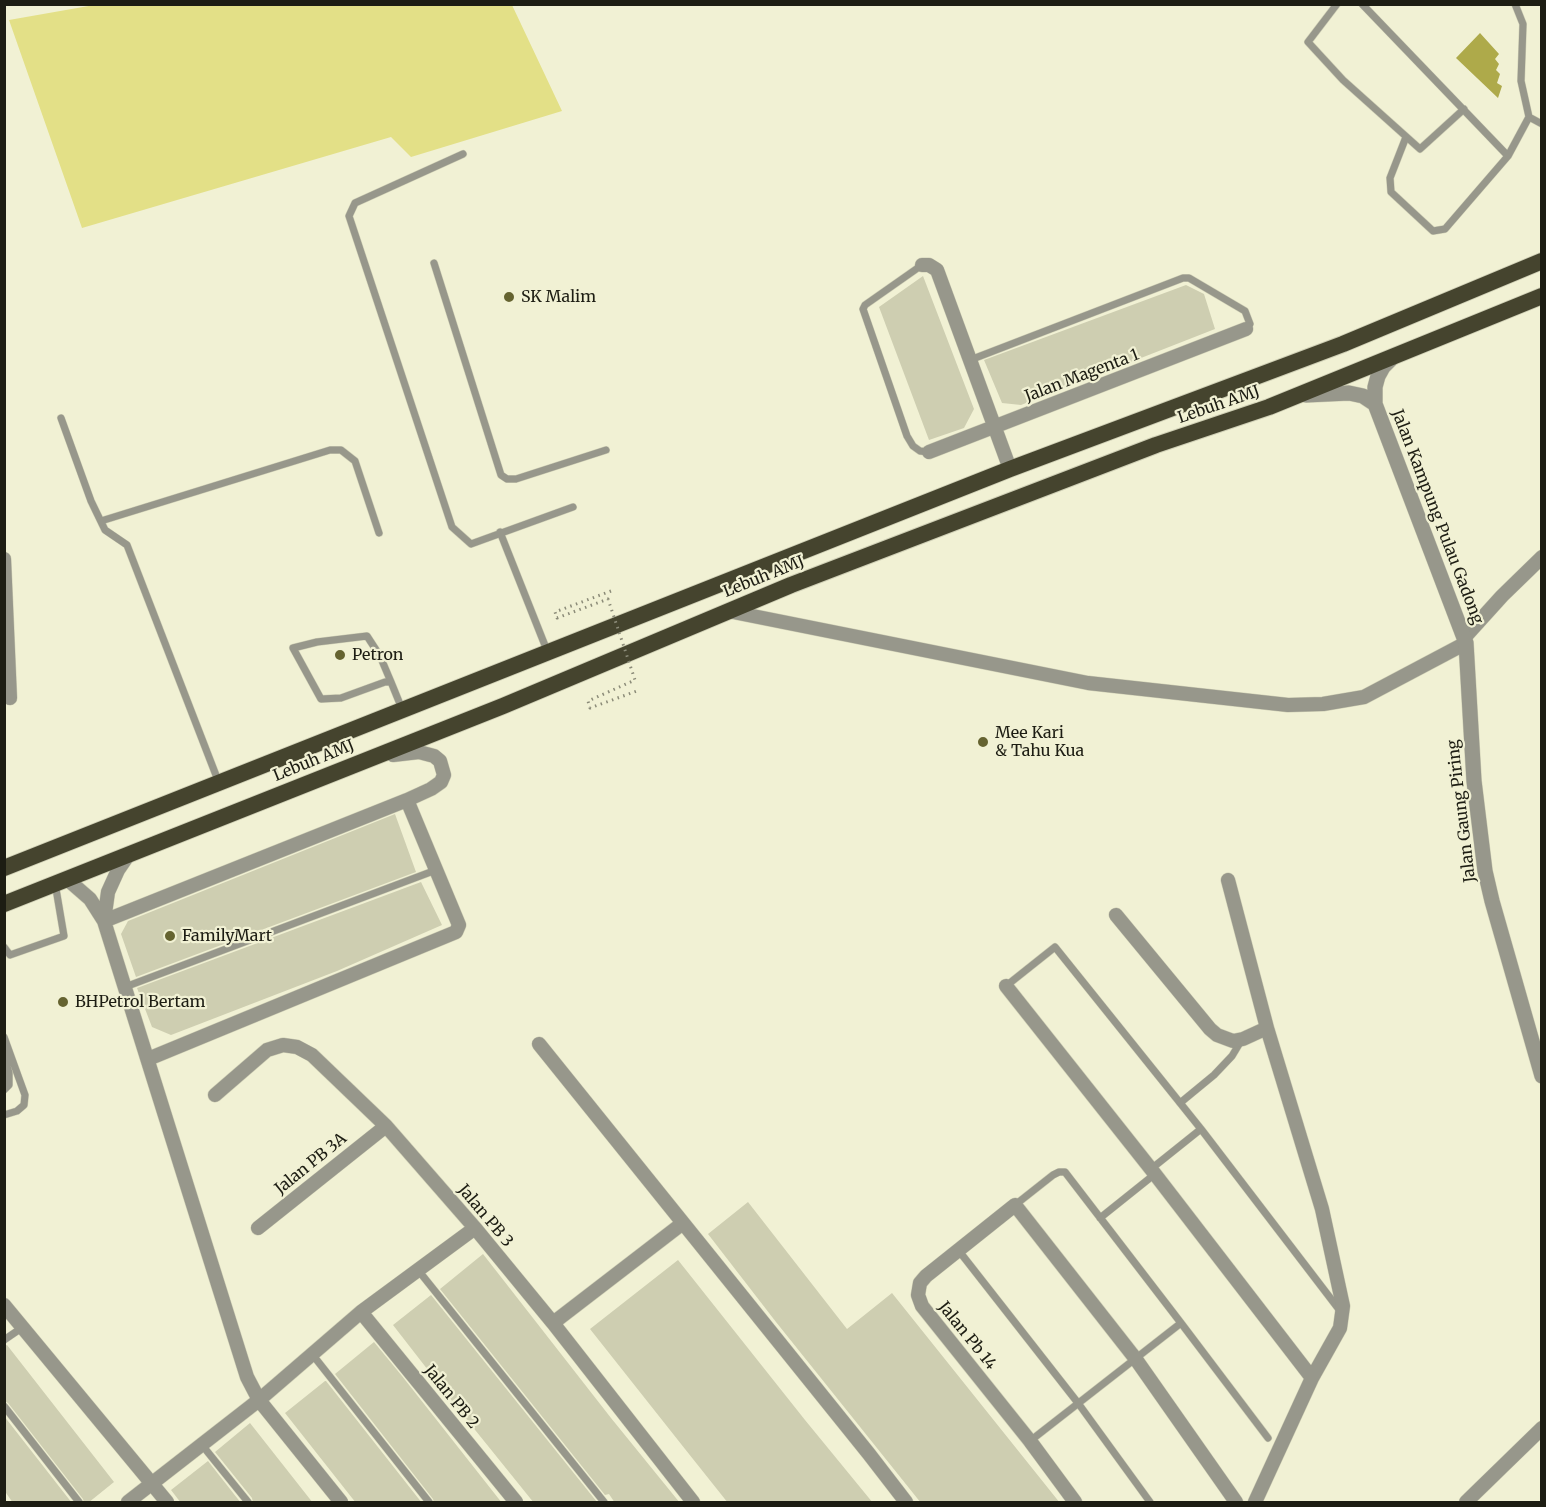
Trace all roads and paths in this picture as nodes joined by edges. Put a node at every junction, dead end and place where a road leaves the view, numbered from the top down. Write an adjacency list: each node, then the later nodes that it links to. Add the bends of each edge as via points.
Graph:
1 (1336, 4): 7 (lane, via 1308,42)
2 (1362, 4): 4 (lane)
3 (1515, 4): 5 (lane, via 1523,24 1521,81)
4 (1464, 109): 7 (lane, via 1420,149); 9 (lane)
5 (1529, 117): 6 (lane); 9 (lane)
6 (1542, 124)
7 (1406, 137): 9 (lane, via 1390,178 1391,192 1433,231 1445,229)
8 (462, 154): 26 (lane, via 355,203 349,216 452,527 471,544)
9 (1508, 156)
10 (1542, 261): 23 (highway, Lebuh AMJ, via 1343,344)
11 (434, 263): 21 (lane, via 501,475 516,479)
12 (922, 264): 16 (street, via 937,270); 22 (lane, via 863,309 907,436 913,446)
13 (1542, 296): 15 (highway, Lebuh AMJ)
14 (1246, 329): 16 (lane, via 1250,324 1245,311 1183,278); 20 (street, Jalan Magenta 1)
15 (1394, 356): 17 (highway, Lebuh AMJ); 18 (street, via 1378,376)
16 (970, 360): 20 (street)
17 (1294, 397): 18 (street, via 1349,393); 31 (highway, Lebuh AMJ, via 1123,458)
18 (1375, 404): 33 (street, Jalan Kampung Pulau Gadong)
19 (61, 418): 25 (lane)
20 (995, 428): 22 (street, Jalan Magenta 1); 23 (street)
21 (606, 450)
22 (929, 452)
23 (1010, 469): 34 (highway, Lebuh AMJ)
24 (573, 507): 26 (lane)
25 (100, 521): 27 (lane, via 330,450 341,450 355,461); 40 (lane, via 105,530 127,544)
26 (500, 532): 34 (lane)
27 (379, 533)
28 (1542, 558): 33 (street, via 1502,596)
29 (4, 559): 32 (street)
30 (611, 591): 36 (path, bridge, via 555,612 557,618 608,599 635,680 588,701 590,708)
31 (728, 611): 33 (street, via 1088,683 1288,705 1364,697); 39 (highway, Lebuh AMJ)
32 (6, 613): 37 (street)
33 (1465, 641): 60 (street, Jalan Gaung Piring, via 1474,781 1485,871)
34 (548, 653): 38 (highway, Lebuh AMJ)
35 (391, 682): 35 (lane, via 341,698 321,699 292,648 367,636); 38 (lane)
36 (637, 690)
37 (7, 698)
38 (403, 711): 40 (highway, Lebuh AMJ)
39 (388, 751): 41 (street, via 400,756 428,753 443,767 441,782); 42 (highway, Lebuh AMJ)
40 (219, 783): 43 (highway, Lebuh AMJ)
41 (407, 800): 44 (street); 49 (street)
42 (129, 854): 46 (highway, Lebuh AMJ); 49 (street, via 108,892)
43 (4, 868)
44 (436, 870): 53 (lane); 59 (street, via 459,925 456,932)
45 (1228, 879): 54 (street)
46 (61, 881): 47 (highway, Lebuh AMJ); 49 (street, via 85,893); 51 (lane, via 64,936)
47 (4, 904)
48 (1116, 915): 56 (street, via 1210,1029 1225,1039)
49 (104, 921): 53 (street)
50 (4, 946): 51 (lane)
51 (7, 956)
52 (1006, 986): 63 (lane, via 1055,947); 67 (street)
53 (125, 987): 59 (street)
54 (1267, 1028): 56 (street); 77 (street, via 1322,1209)
55 (4, 1037): 64 (lane, via 25,1095 24,1105)
56 (1243, 1039): 63 (lane, via 1227,1061)
57 (539, 1044): 70 (street)
58 (4, 1055): 61 (lane, via 9,1073 9,1085)
59 (148, 1059): 85 (street, via 238,1354)
60 (1542, 1076)
61 (4, 1090)
62 (215, 1095): 65 (street, Jalan PB 3, via 267,1050 283,1045 297,1047 312,1054)
63 (1180, 1103): 66 (lane)
64 (4, 1115)
65 (386, 1126): 71 (street, Jalan PB 3A); 72 (street, Jalan PB 3)
66 (1201, 1129): 67 (lane); 77 (lane)
67 (1153, 1171): 69 (lane); 84 (street)
68 (1015, 1205): 69 (lane, via 1053,1175 1065,1172); 73 (street, Jalan Pb 14); 83 (street)
69 (1100, 1218): 79 (lane)
70 (683, 1223): 78 (street); 102 (street)
71 (258, 1228)
72 (475, 1228): 74 (street); 78 (street, Jalan PB 3)
73 (959, 1251): 86 (lane); 90 (street, Jalan Pb 14, via 920,1283 918,1295 922,1306)
74 (418, 1270): 76 (street); 100 (lane)
75 (4, 1305): 80 (street)
76 (361, 1312): 82 (street); 99 (street, Jalan PB 2)
77 (1343, 1314): 84 (street, via 1340,1328)
78 (553, 1323): 101 (street, Jalan PB 3)
79 (1182, 1323): 83 (lane); 89 (lane)
80 (23, 1327): 81 (lane); 92 (street)
81 (4, 1340)
82 (312, 1354): 85 (street); 98 (lane)
83 (1136, 1358): 86 (lane); 105 (street)
84 (1312, 1378): 106 (street)
85 (259, 1400): 91 (street); 97 (street)
86 (1078, 1403): 90 (lane); 104 (lane)
87 (4, 1406): 93 (lane)
88 (1542, 1428): 107 (street)
89 (1268, 1438)
90 (1030, 1441): 103 (street, Jalan Pb 14)
91 (202, 1445): 92 (street); 96 (lane)
92 (152, 1484): 94 (street); 95 (street)
93 (79, 1503)
94 (128, 1503)
95 (167, 1503)
96 (248, 1503)
97 (341, 1503)
98 (429, 1503)
99 (516, 1503)
100 (604, 1503)
101 (693, 1503)
102 (906, 1503)
103 (1075, 1503)
104 (1150, 1503)
105 (1236, 1503)
106 (1255, 1503)
107 (1466, 1503)

